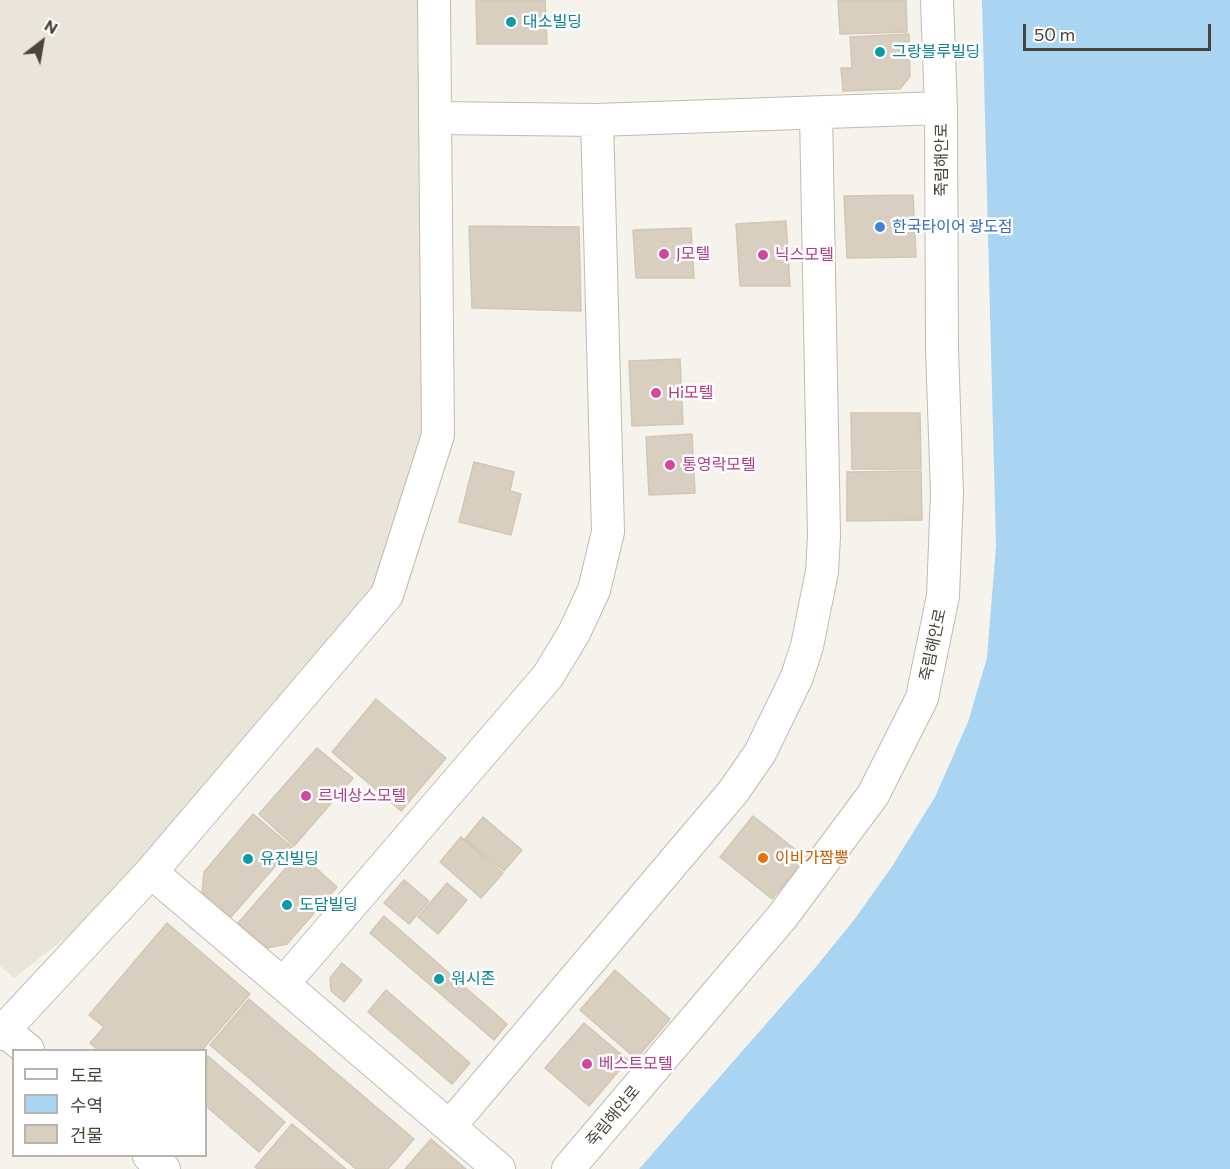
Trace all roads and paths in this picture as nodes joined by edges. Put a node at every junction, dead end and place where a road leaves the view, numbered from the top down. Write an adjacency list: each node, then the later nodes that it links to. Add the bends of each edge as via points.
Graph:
1 (434, 0): 5 (street)
2 (937, 0): 3 (street, 죽림해안로)
3 (942, 108): 4 (street); 15 (street, 죽림해안로, via 942,350 947,493 943,596 922,698 873,795 817,870)
4 (816, 113): 6 (street); 11 (street, via 824,536 822,572 797,677 760,753 734,792)
5 (435, 118): 6 (street); 7 (street, via 438,435 387,595)
6 (597, 120): 8 (street, via 608,532 594,590 548,676)
7 (151, 872): 8 (street); 9 (street)
8 (283, 984): 11 (street)
9 (1, 1030): 10 (street)
10 (27, 1049)
11 (450, 1126): 14 (street)
12 (150, 1157): 13 (street)
13 (164, 1169)
14 (499, 1169)
15 (568, 1169)

